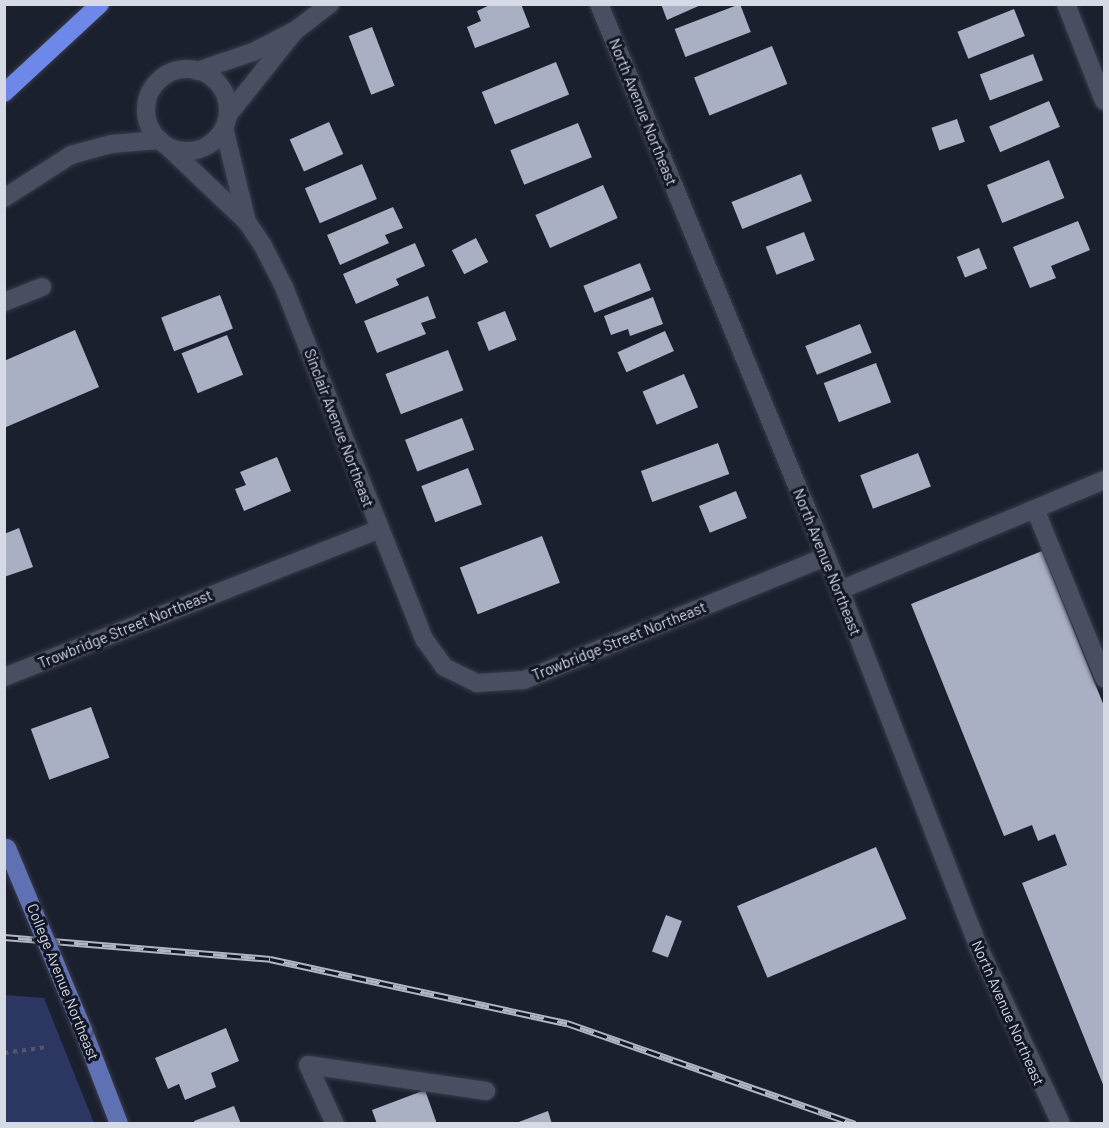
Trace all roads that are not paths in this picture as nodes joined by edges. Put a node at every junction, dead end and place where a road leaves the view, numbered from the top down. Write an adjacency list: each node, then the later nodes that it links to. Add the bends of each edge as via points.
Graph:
1 (100, 4): 7 (highway)
2 (330, 4): 5 (street)
3 (599, 4): 18 (street, North Avenue Northeast)
4 (1066, 4): 8 (street)
5 (296, 30): 6 (street, via 253,52); 9 (street)
6 (197, 71): 9 (street, via 223,90); 10 (street, via 175,71 153,87 146,113)
7 (4, 93)
8 (1104, 101)
9 (226, 122): 10 (street, via 216,139 193,151); 12 (street, Sinclair Avenue Northeast)
10 (164, 143): 11 (street, via 111,144 71,155); 12 (street, Sinclair Avenue Northeast)
11 (4, 198)
12 (247, 222): 17 (street, Sinclair Avenue Northeast, via 284,287)
13 (42, 287): 14 (street)
14 (4, 302)
15 (1104, 480): 16 (street)
16 (1035, 509): 19 (street); 22 (street)
17 (379, 529): 20 (street, Sinclair Avenue Northeast); 21 (street, Trowbridge Street Northeast)
18 (825, 557): 19 (street, North Avenue Northeast); 20 (street, Trowbridge Street Northeast, via 508,684 477,683 444,667)
19 (840, 590): 25 (street, North Avenue Northeast, via 978,946)
20 (424, 639)
21 (4, 677)
22 (1104, 678)
23 (6, 844): 26 (main road, College Avenue Northeast, bridge)
24 (486, 1091): 27 (street, via 308,1065)
25 (1058, 1121)
26 (119, 1124)
27 (335, 1124)

